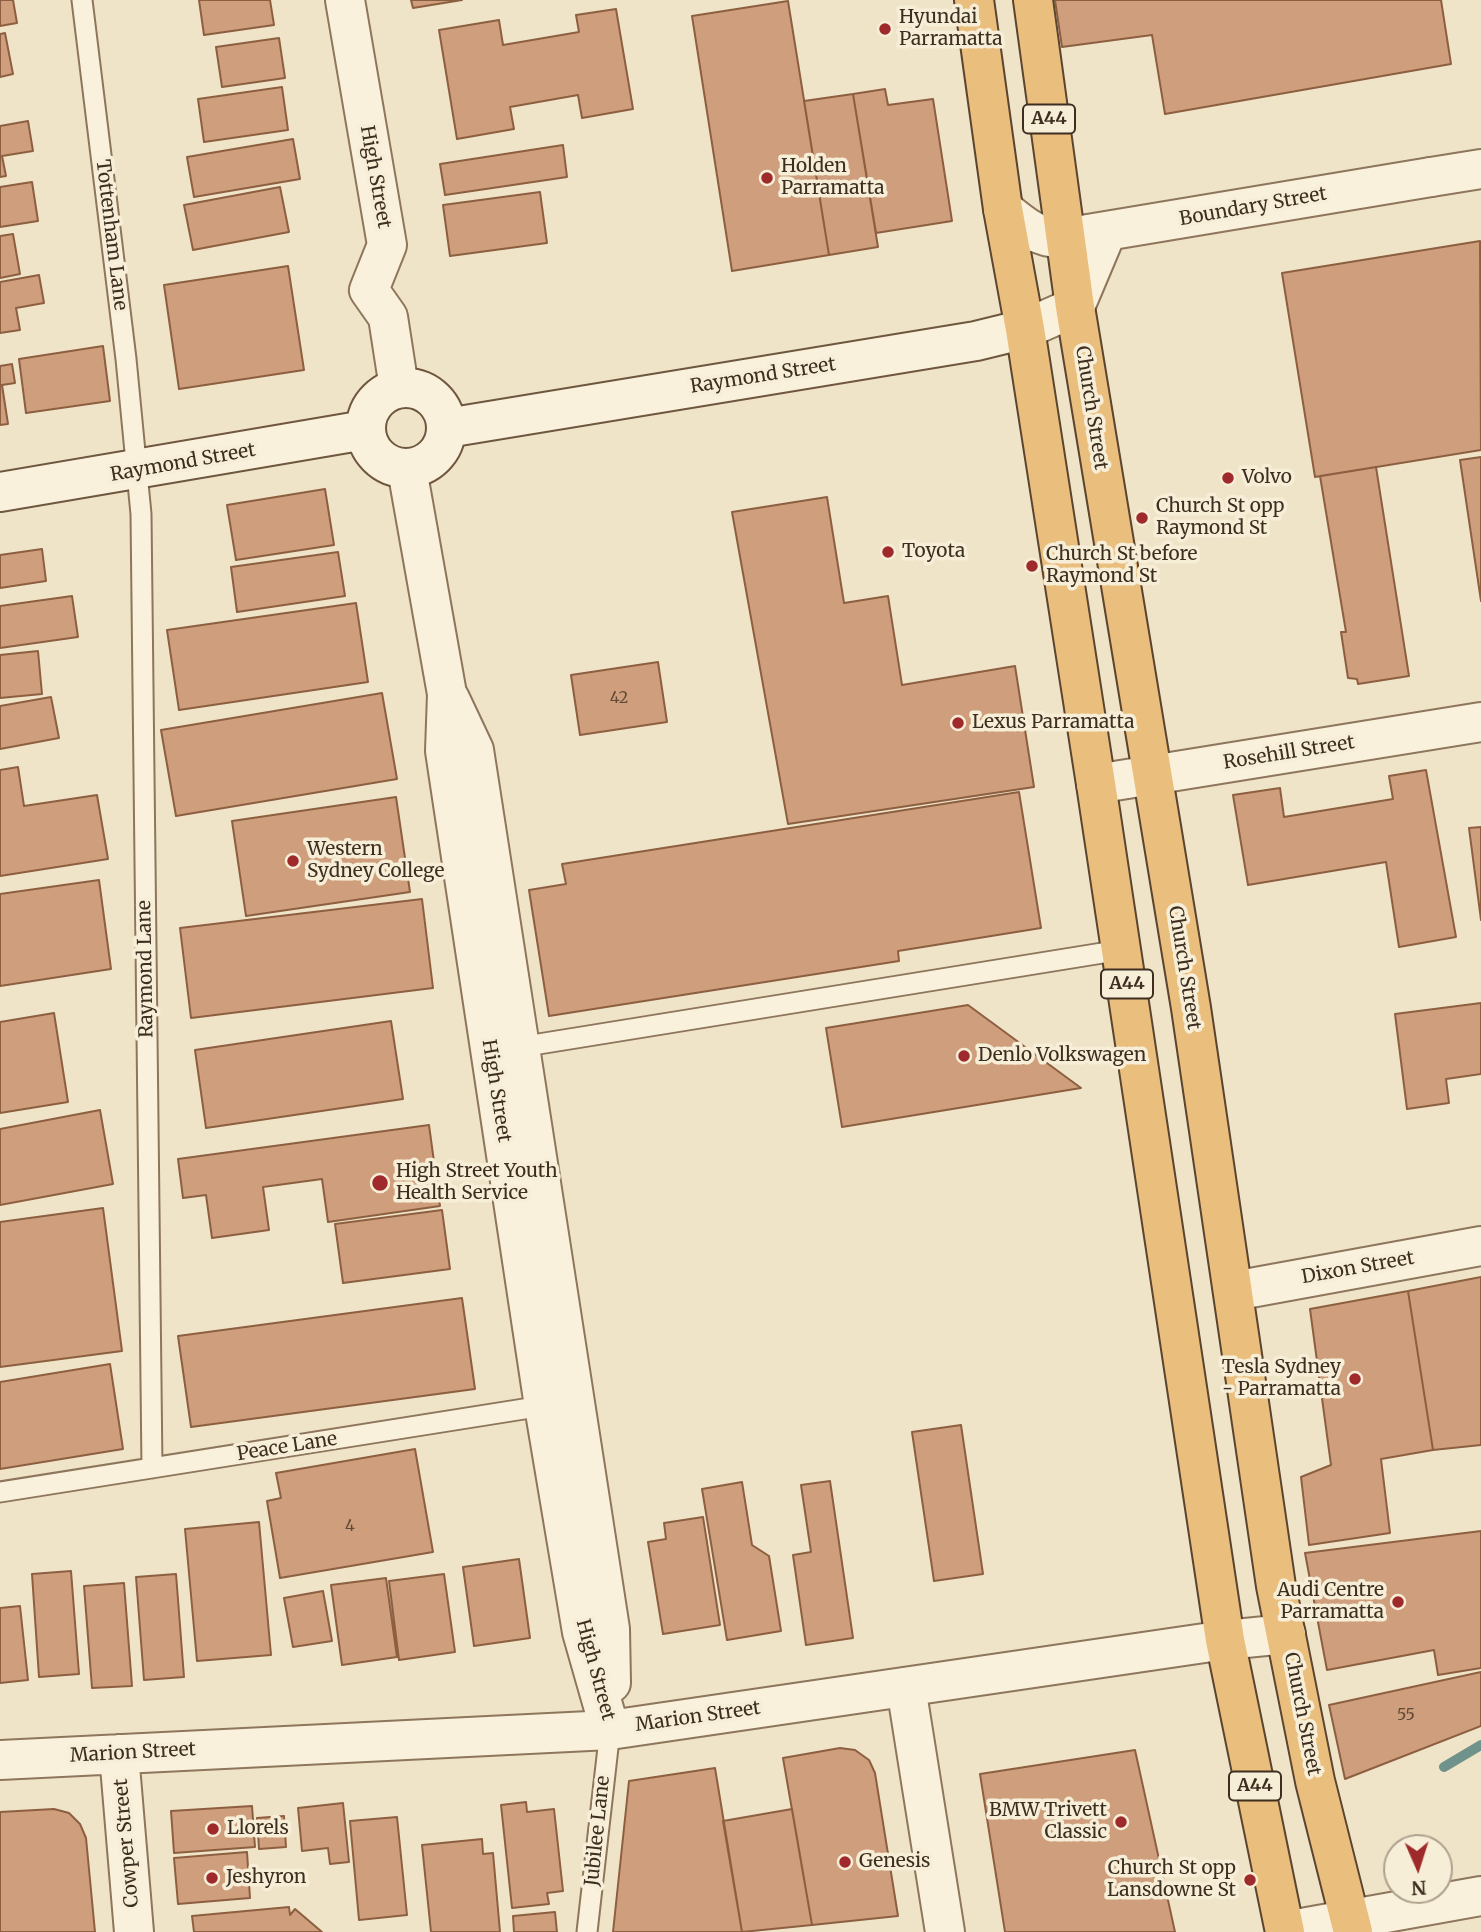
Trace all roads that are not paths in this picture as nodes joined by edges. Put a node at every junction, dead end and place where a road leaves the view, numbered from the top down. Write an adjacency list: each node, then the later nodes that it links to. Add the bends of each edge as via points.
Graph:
1 (82, 0): 15 (lane, Tottenham Lane)
2 (345, 0): 11 (street, High Street, via 387,245 369,290 388,317)
3 (974, 0): 6 (highway, A44)
4 (1033, 0): 8 (highway, Church Street / A44)
5 (1481, 169): 7 (street, Boundary Street)
6 (1003, 209): 8 (street, via 1030,230 1049,238); 10 (highway, A44)
7 (1107, 231): 8 (street, Boundary Street); 9 (street)
8 (1065, 238): 9 (highway, Church Street / A44)
9 (1075, 307): 10 (street, Raymond Street); 18 (highway, Church Street / A44)
10 (1025, 329): 12 (street, Raymond Street, via 976,341); 19 (highway, A44)
11 (399, 388): 12 (street, via 411,387 434,398); 13 (street, via 370,407)
12 (447, 428): 14 (street, via 436,456)
13 (365, 430): 14 (street, via 375,455); 15 (street, Raymond Street)
14 (407, 469): 21 (street, High Street, via 447,694 474,750)
15 (136, 471): 16 (street, Raymond Street); 25 (lane, Raymond Lane, via 141,514)
16 (0, 492)
17 (1481, 722): 18 (street, Rosehill Street)
18 (1152, 776): 19 (street, Rosehill Street); 23 (highway, Church Street / A44)
19 (1096, 784): 20 (highway, A44)
20 (1121, 950): 21 (lane); 28 (highway, A44)
21 (508, 1048): 24 (street, High Street)
22 (1481, 1246): 23 (street, Dixon Street)
23 (1234, 1291): 27 (highway, Church Street / A44)
24 (559, 1403): 25 (lane, Peace Lane); 30 (street, High Street, via 610,1629)
25 (152, 1468): 26 (lane, Peace Lane)
26 (0, 1492)
27 (1286, 1634): 28 (street, Marion Street); 34 (highway, Church Street / A44, via 1315,1781)
28 (1225, 1640): 29 (street, Marion Street); 35 (highway, A44)
29 (906, 1687): 30 (street, Marion Street); 38 (street)
30 (610, 1730): 31 (street, Marion Street); 37 (lane, Jubilee Lane)
31 (119, 1754): 32 (street, Marion Street); 36 (street, Cowper Street)
32 (0, 1760)
33 (1481, 1896): 34 (street)
34 (1351, 1926): 35 (street)
35 (1285, 1931)
36 (134, 1932)
37 (587, 1932)
38 (946, 1932)

